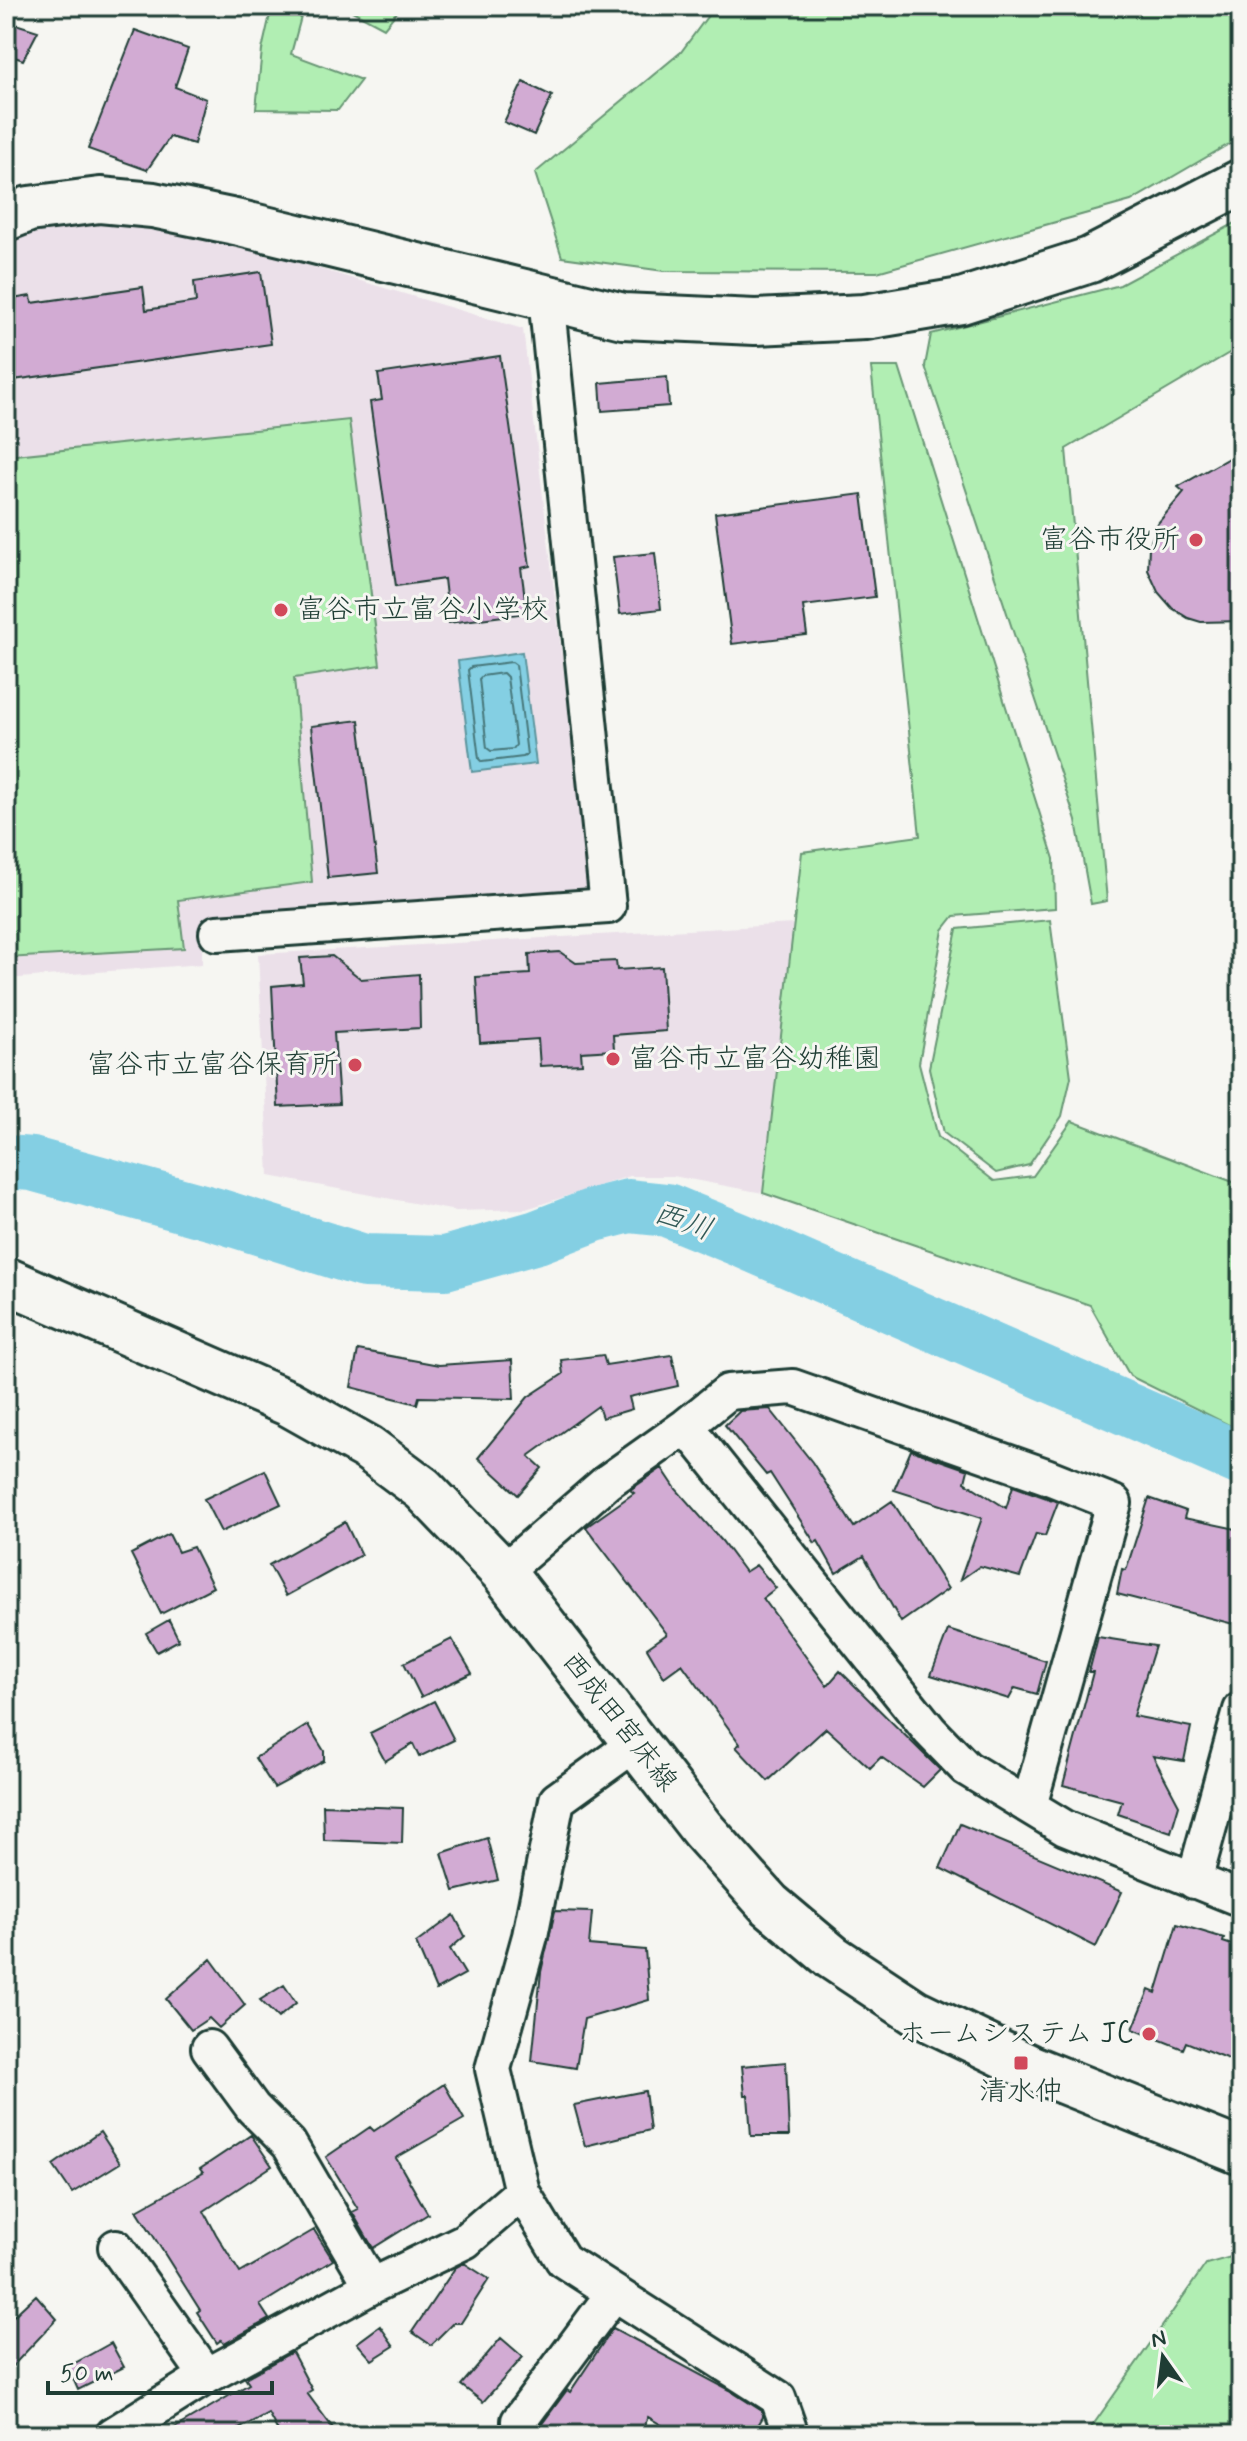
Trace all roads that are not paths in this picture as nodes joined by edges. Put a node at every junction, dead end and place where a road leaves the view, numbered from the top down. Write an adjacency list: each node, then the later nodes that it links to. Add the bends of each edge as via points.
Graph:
1 (1241, 182): 3 (main road, via 1090,260 961,301 865,317 755,322 623,316)
2 (6, 218): 3 (main road, via 29,209 100,200 153,205)
3 (546, 297): 4 (street, via 608,906)
4 (217, 933)
5 (6, 1280): 7 (main road, 西成田宮床線, via 288,1403 368,1448 423,1489)
6 (686, 1426): 7 (street, via 607,1482); 10 (street, via 930,1731 966,1768); 10 (street, via 728,1392 793,1387 1114,1503)
7 (503, 1572): 9 (main road, 西成田宮床線)
8 (1241, 1710): 11 (street)
9 (636, 1743): 14 (main road, 西成田宮床線, via 769,1904 832,1957 940,2025 1031,2068); 15 (street, via 557,1800 530,1936 493,2069)
10 (1029, 1806): 11 (street, via 1065,1828)
11 (1194, 1881): 12 (street)
12 (1241, 1899)
13 (209, 2048): 17 (street, via 253,2108 289,2144)
14 (1241, 2152)
15 (522, 2192): 17 (street, via 465,2241); 18 (street, via 563,2260)
16 (116, 2247): 19 (street)
17 (372, 2286): 19 (street)
18 (614, 2293): 21 (street, via 519,2421); 22 (street, via 778,2398)
19 (207, 2376): 20 (street)
20 (113, 2435)
21 (519, 2435)
22 (791, 2435)

